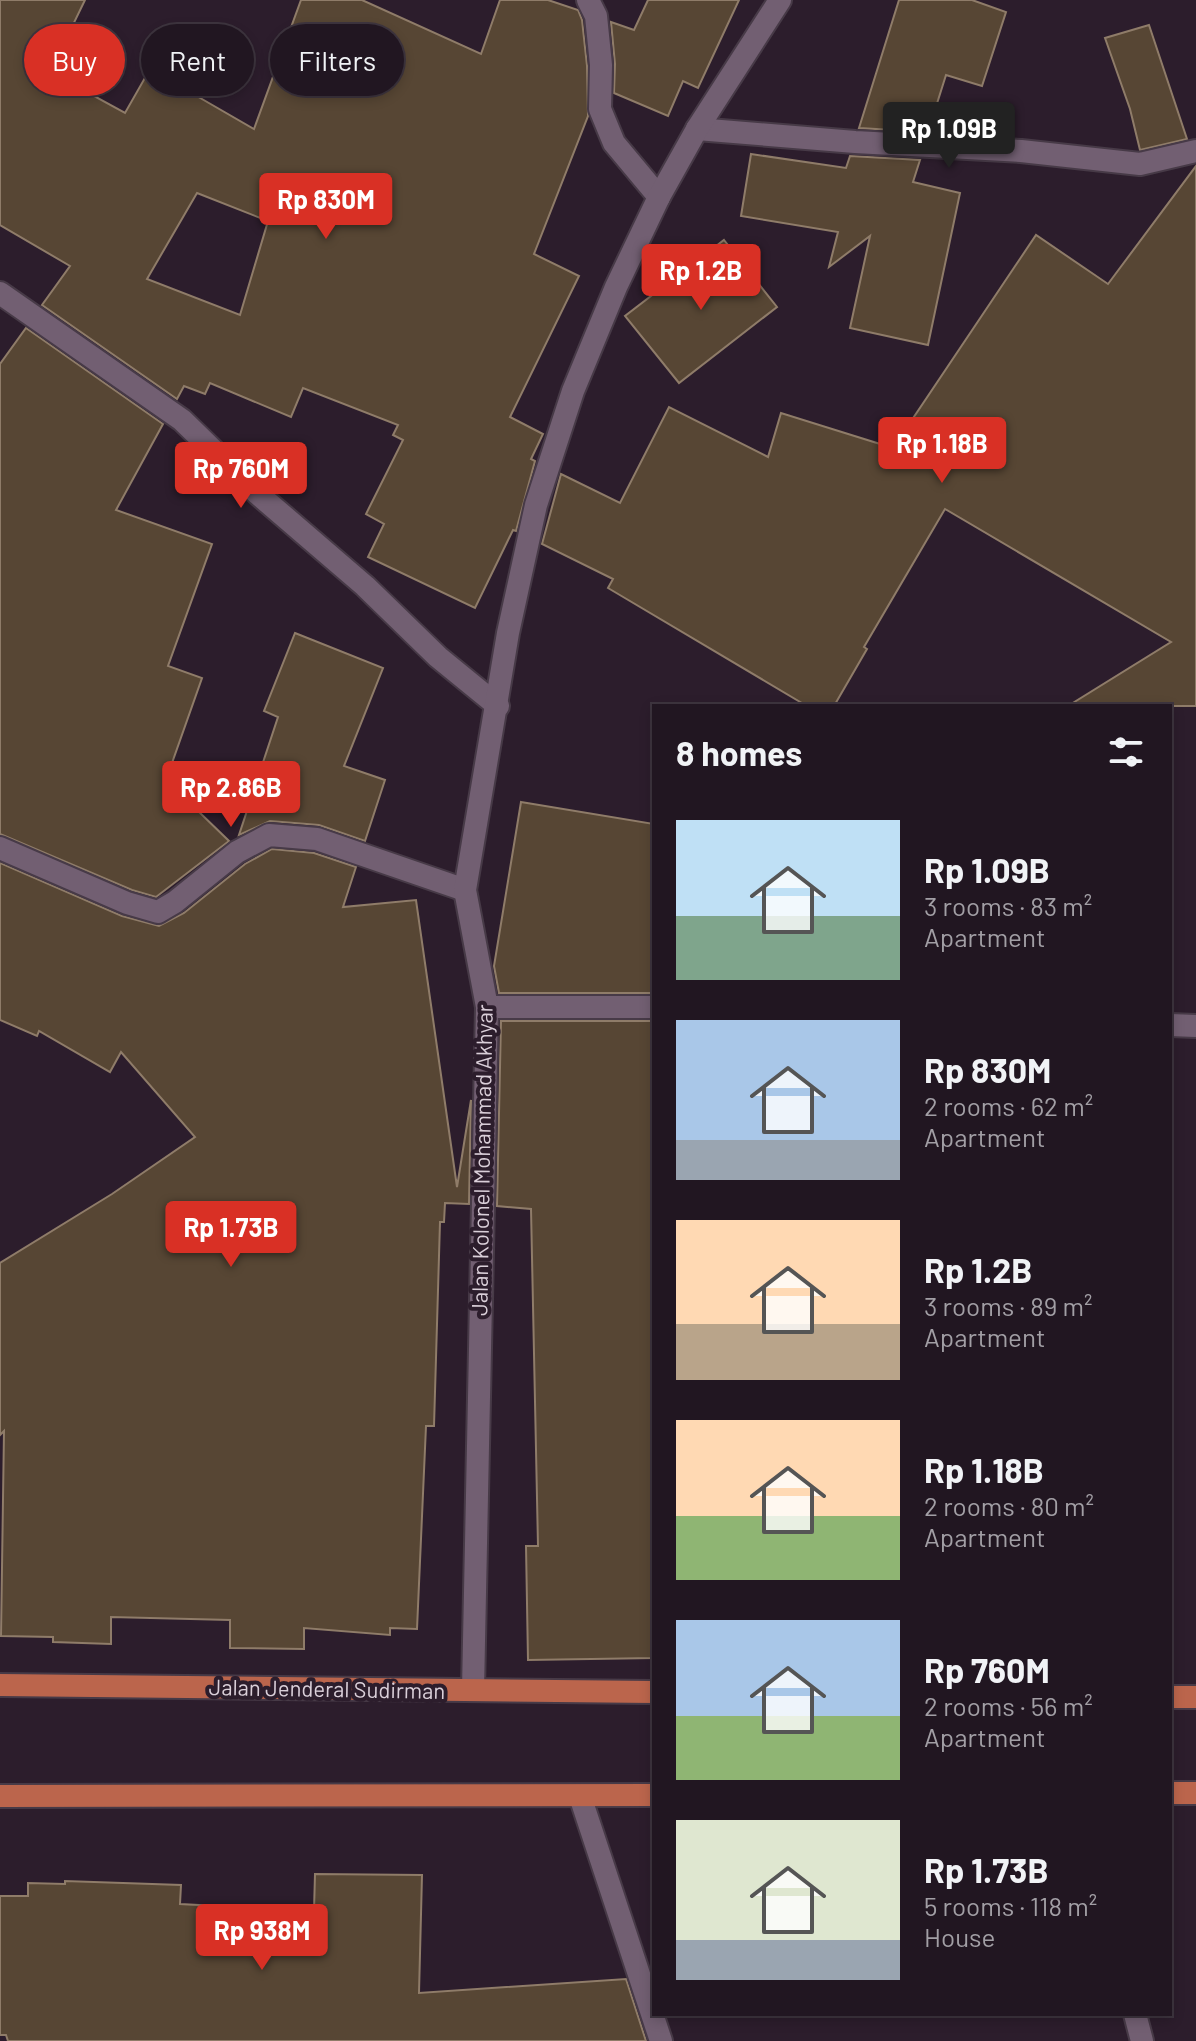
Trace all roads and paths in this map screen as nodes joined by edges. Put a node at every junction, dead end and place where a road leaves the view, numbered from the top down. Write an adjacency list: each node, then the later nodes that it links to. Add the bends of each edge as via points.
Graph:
1 (588, 0): 5 (street, via 596,16 600,109 614,143)
2 (780, 0): 3 (street, Jalan Kolonel Mohammad Akhyar)
3 (697, 129): 4 (street, via 1140,164); 5 (street, Jalan Kolonel Mohammad Akhyar)
4 (1196, 151)
5 (659, 197): 7 (street, Jalan Kolonel Mohammad Akhyar, via 573,391 536,505)
6 (0, 293): 7 (street, via 182,420)
7 (498, 706): 9 (street, Jalan Kolonel Mohammad Akhyar)
8 (0, 848): 9 (street, via 158,912 237,852 269,835 317,839)
9 (465, 890): 10 (street, Jalan Kolonel Mohammad Akhyar)
10 (487, 1007): 11 (street); 15 (street, Jalan Kolonel Mohammad Akhyar)
11 (652, 1007)
12 (1172, 1025): 13 (street)
13 (1196, 1026)
14 (0, 1685): 15 (main road, Jalan Jenderal Sudirman)
15 (473, 1690): 16 (main road, Jalan Jenderal Sudirman)
16 (652, 1692)
17 (1172, 1697): 18 (main road)
18 (1196, 1697)
19 (1172, 1793): 20 (main road)
20 (1196, 1793)
21 (652, 1795): 23 (main road)
22 (0, 1796): 23 (main road)
23 (580, 1796): 24 (street)
24 (652, 2014)
25 (653, 2016): 27 (street)
26 (1136, 2016): 28 (street)
27 (661, 2041)
28 (1142, 2041)

